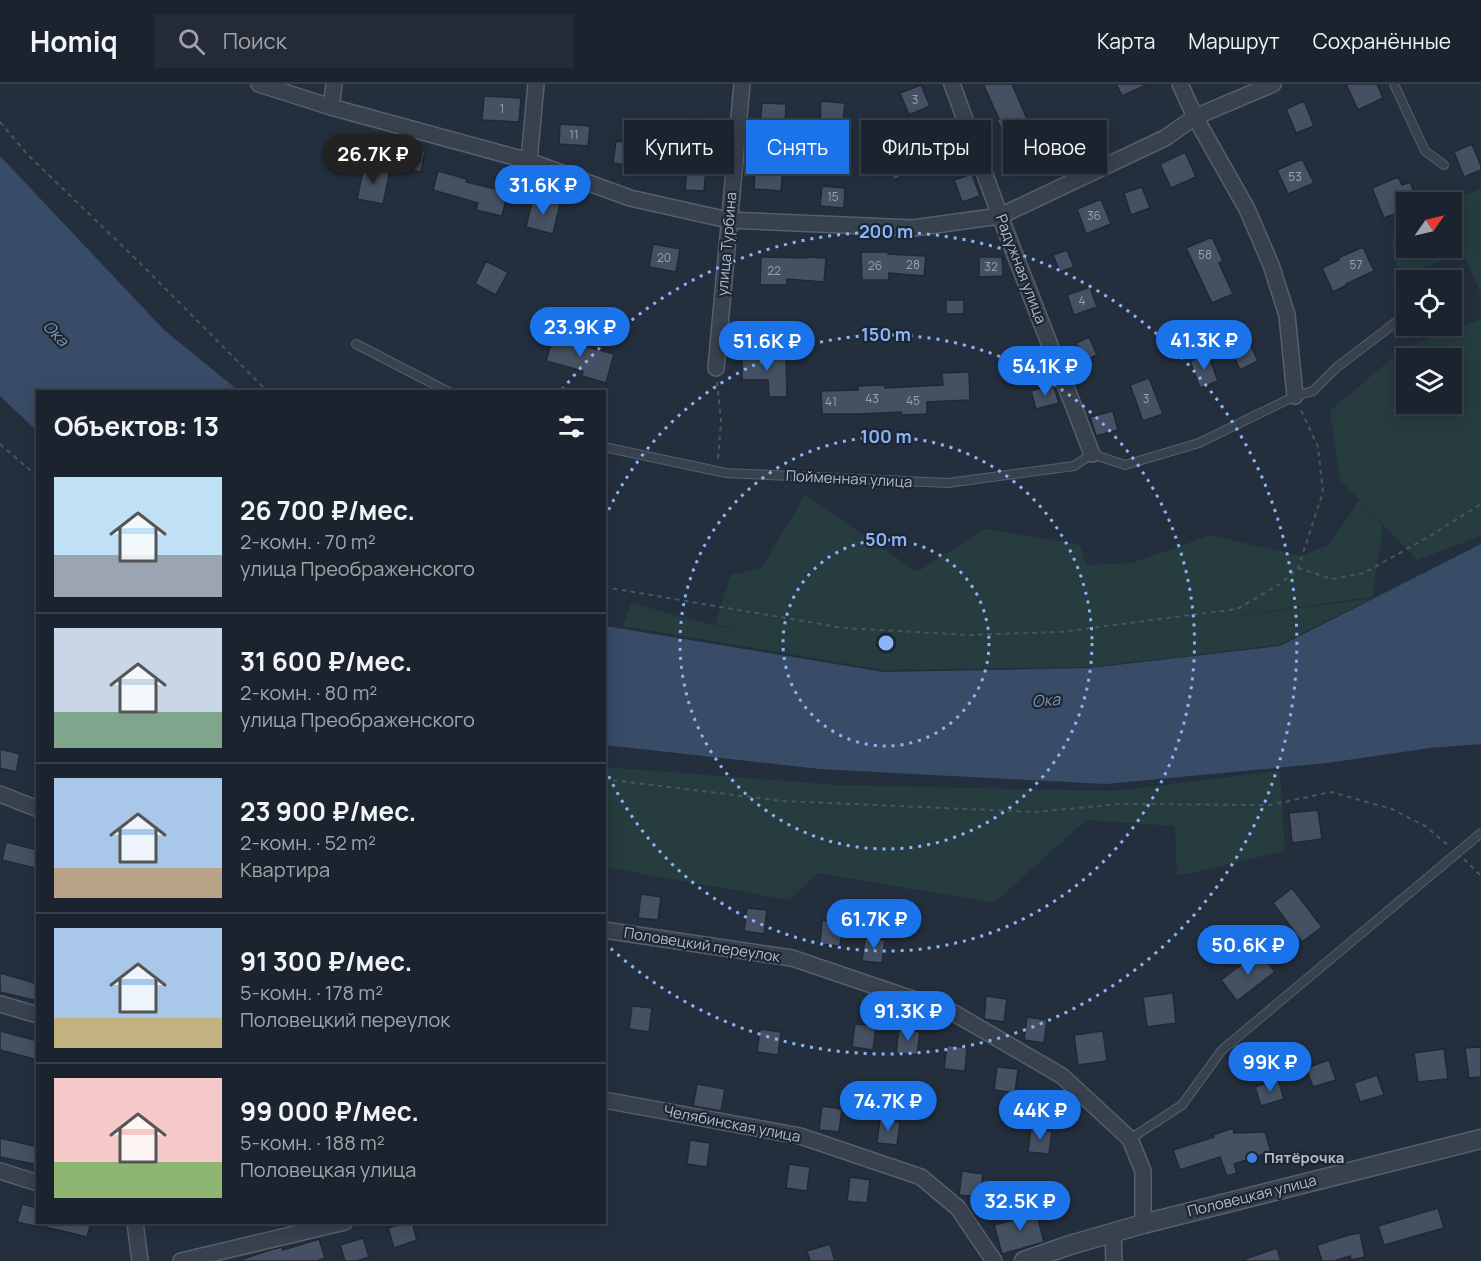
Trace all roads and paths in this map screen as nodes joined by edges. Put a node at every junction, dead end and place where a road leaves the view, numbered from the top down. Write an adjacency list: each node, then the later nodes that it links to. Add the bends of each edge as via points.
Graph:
1 (259, 84): 9 (street)
2 (334, 84): 9 (street)
3 (536, 84): 12 (street)
4 (742, 84): 15 (street, улица Турбина)
5 (952, 84): 14 (street, Радужная улица)
6 (1180, 84): 10 (street)
7 (1273, 84): 10 (street)
8 (1394, 84): 13 (lane, via 1425,151)
9 (331, 107): 12 (street)
10 (1195, 117): 14 (street, via 1165,138); 21 (street, via 1247,209 1271,265 1287,315)
11 (0, 122): 19 (path, via 28,155)
12 (529, 161): 15 (street, via 630,198)
13 (1444, 165)
14 (1000, 216): 15 (street, via 913,228); 24 (street, Радужная улица)
15 (728, 220): 18 (street, улица Турбина)
16 (1396, 322): 21 (lane, via 1313,391)
17 (356, 344): 20 (lane)
18 (716, 368): 25 (path, via 721,421)
19 (266, 390)
20 (445, 390)
21 (1294, 396): 24 (lane, via 1198,443 1125,465); 28 (path, via 1318,447 1323,492)
22 (0, 444): 26 (path)
23 (606, 447): 25 (lane, Пойменная улица)
24 (1092, 454): 25 (lane, Пойменная улица, via 1074,466 948,483)
25 (718, 471)
26 (36, 475)
27 (1481, 504): 28 (path, via 1364,573 1332,579)
28 (1298, 568): 29 (path, via 1280,584 1237,609 1060,632 967,635 844,628)
29 (606, 587)
30 (606, 780): 34 (path, via 783,801 1035,812 1120,804 1270,805 1331,792 1392,808 1425,826)
31 (0, 794): 32 (street)
32 (36, 808)
33 (1481, 833): 34 (lane)
34 (1457, 853): 35 (path); 40 (lane, via 1222,1050 1182,1106)
35 (1481, 876)
36 (606, 930): 40 (street, Половецкий переулок, via 792,958 954,1013 1062,1076)
37 (0, 1004): 38 (street)
38 (36, 1014)
39 (606, 1100): 50 (street, Челябинская улица, via 800,1136 921,1177 957,1208)
40 (1130, 1139): 46 (street, Половецкий переулок, via 1143,1171)
41 (1481, 1139): 46 (street, Половецкая улица)
42 (0, 1171): 43 (street)
43 (36, 1182)
44 (135, 1224): 48 (street)
45 (337, 1224): 49 (street)
46 (1143, 1224): 47 (street, Половецкая улица)
47 (1113, 1232): 51 (street, Половецкая улица); 52 (street)
48 (140, 1261)
49 (181, 1261)
50 (994, 1261)
51 (1024, 1261)
52 (1114, 1261)

